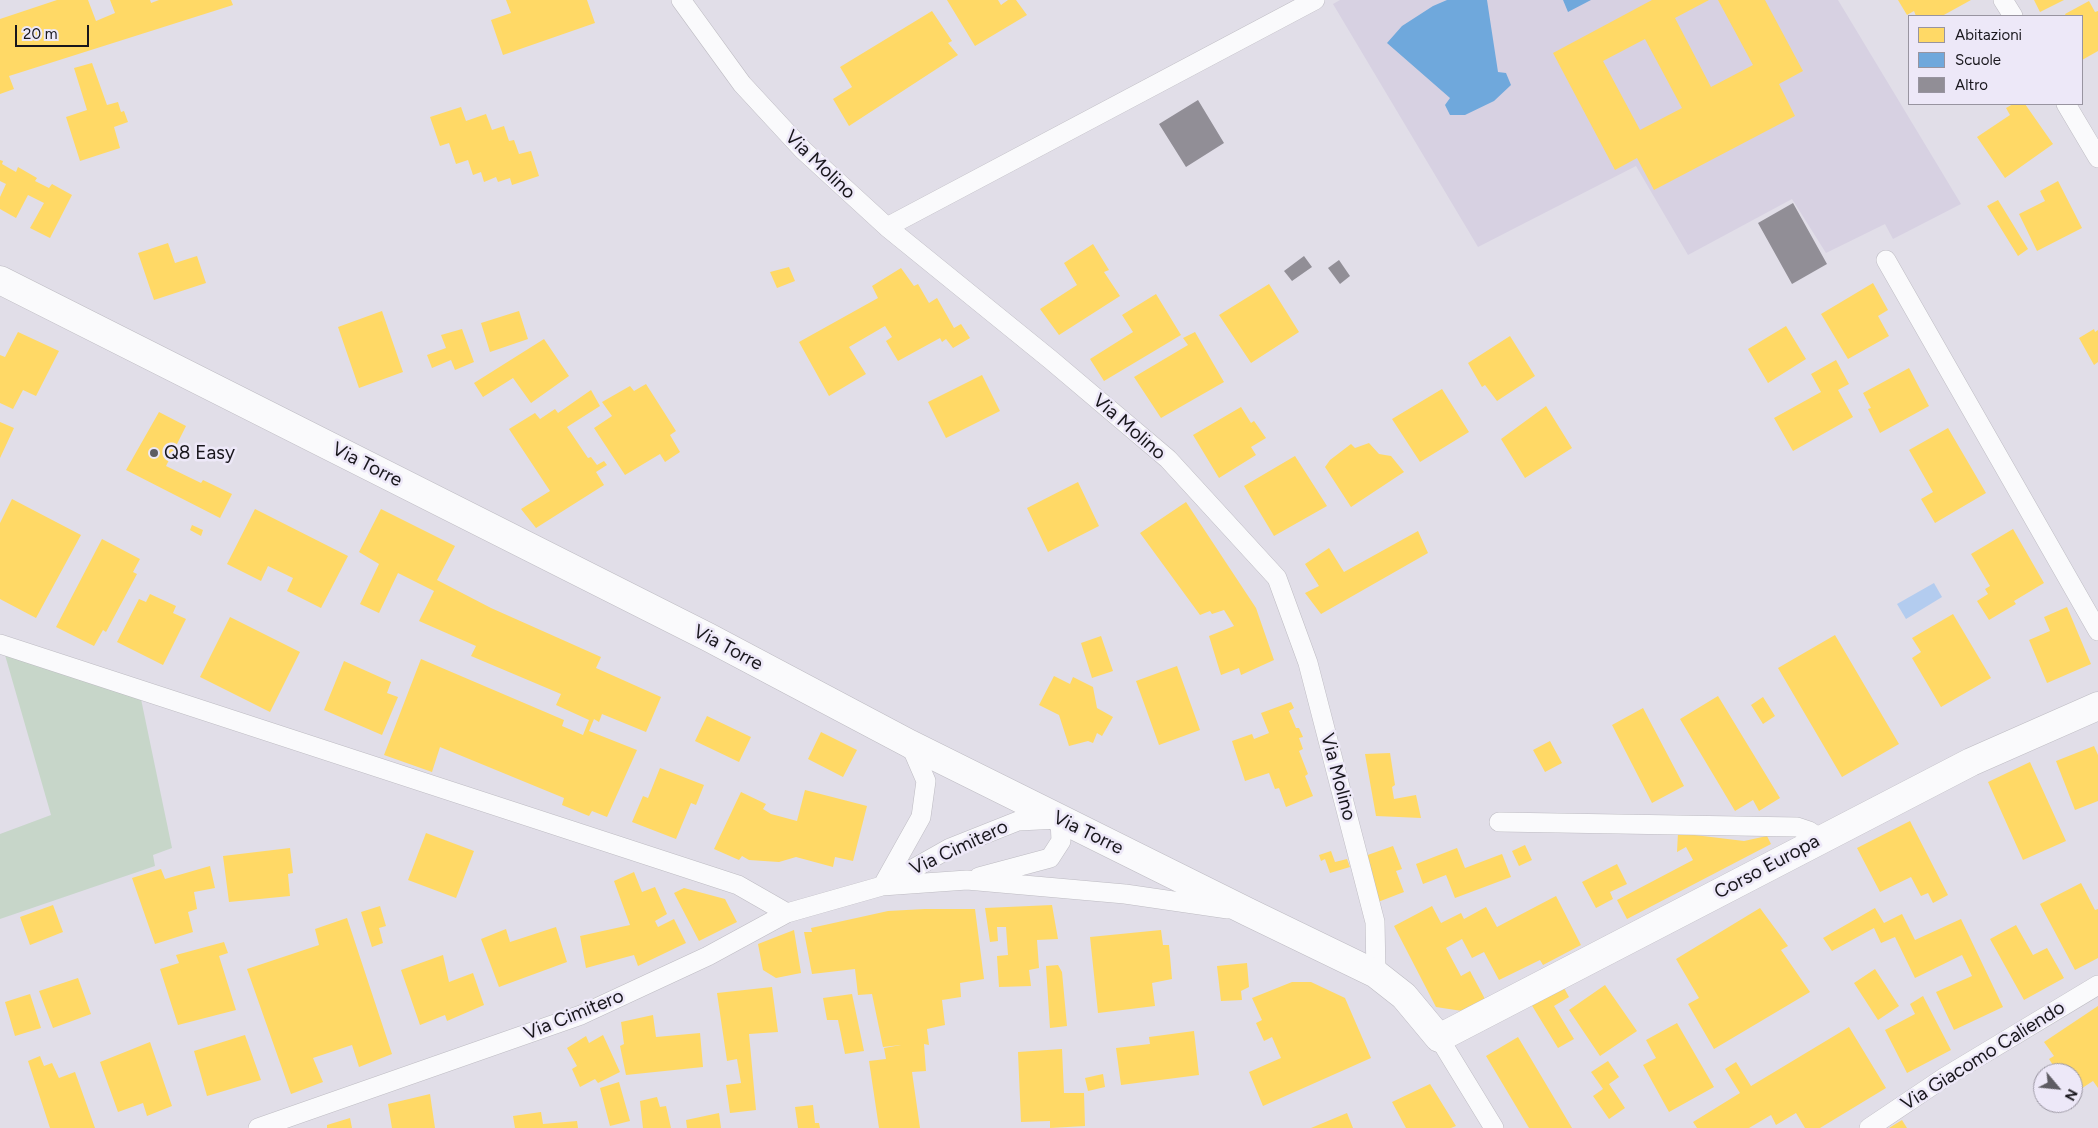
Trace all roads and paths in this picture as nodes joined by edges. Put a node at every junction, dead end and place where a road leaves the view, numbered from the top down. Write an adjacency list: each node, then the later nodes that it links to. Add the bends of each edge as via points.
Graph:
1 (680, 0): 7 (street, Via Molino, via 742,84 803,150)
2 (1315, 0): 7 (street)
3 (2003, 0): 4 (street)
4 (2012, 15)
5 (2067, 105): 6 (street)
6 (2098, 158)
7 (887, 227): 21 (street, Via Molino, via 1168,459 1277,578 1308,663 1373,912)
8 (1886, 260): 10 (street)
9 (0, 280): 13 (main road, Via Torre, via 699,633)
10 (2098, 631)
11 (0, 644): 20 (street, via 738,885)
12 (2098, 706): 16 (main road, Corso Europa, via 1971,762)
13 (910, 744): 14 (main road, Via Torre); 18 (street, Via Cimitero, via 926,781 921,818)
14 (1060, 819): 17 (street, Via Cimitero, via 1061,841 1050,858); 18 (street, Via Cimitero, via 1018,821 950,848); 19 (main road, Via Torre)
15 (1499, 822): 16 (street, via 1797,827)
16 (1821, 839): 23 (main road, Corso Europa)
17 (967, 880): 18 (street, Via Cimitero); 19 (street, Via Cimitero, via 1125,894)
18 (882, 886): 20 (street, Via Cimitero)
19 (1248, 912): 21 (main road, Via Torre)
20 (787, 913): 24 (street, Via Cimitero, via 708,956 581,1015)
21 (1376, 974): 23 (main road, Via Torre, via 1404,996)
22 (2098, 984): 26 (street, Via Giacomo Caliendo, via 1945,1077)
23 (1439, 1038): 25 (street)
24 (258, 1128)
25 (1494, 1128)
26 (1869, 1128)

